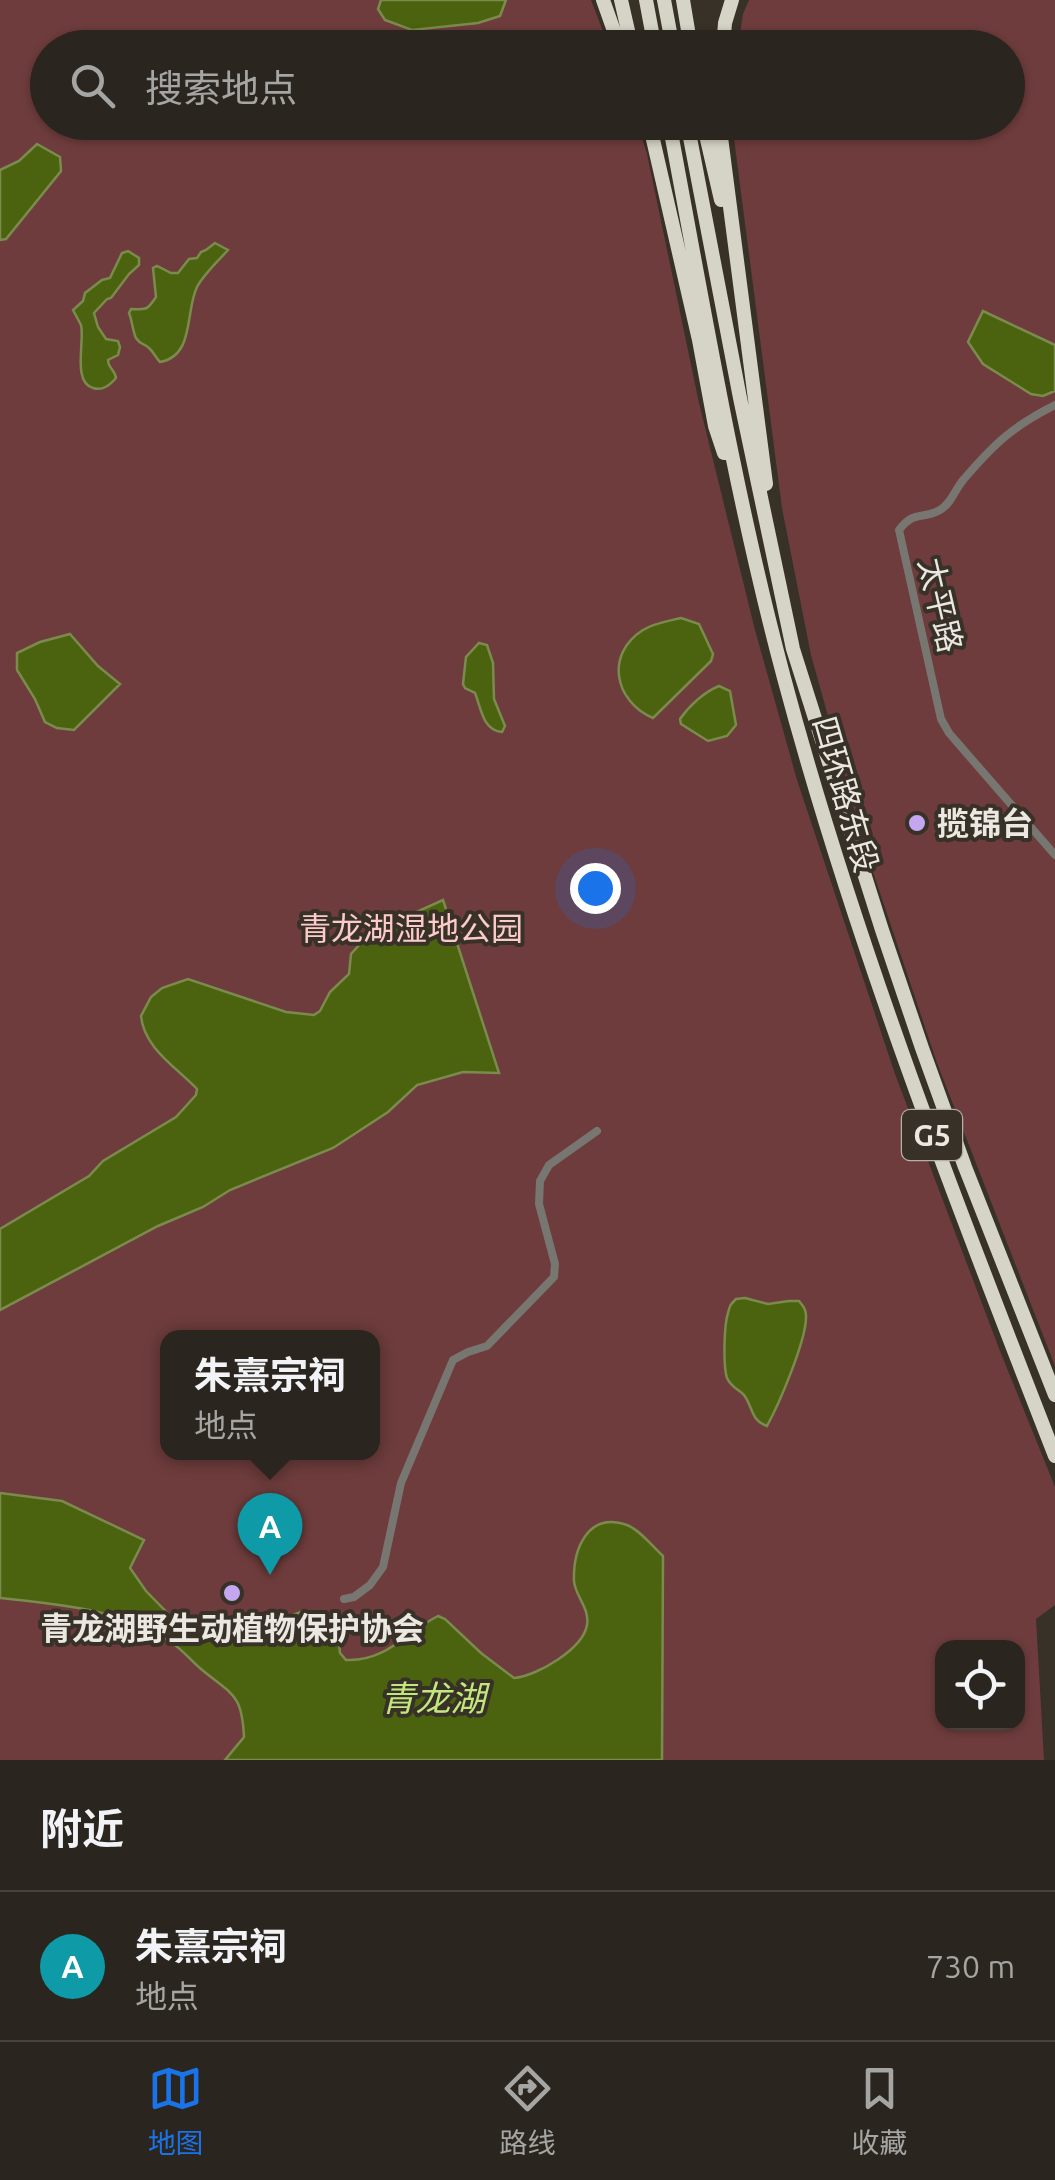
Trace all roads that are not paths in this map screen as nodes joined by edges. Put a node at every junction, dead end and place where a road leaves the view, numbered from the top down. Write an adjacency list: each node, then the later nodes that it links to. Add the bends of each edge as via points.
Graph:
1 (603, 0): 7 (highway)
2 (621, 0): 8 (highway)
3 (646, 0): 9 (highway)
4 (664, 0): 10 (highway)
5 (683, 0): 11 (highway)
6 (732, 0): 12 (highway)
7 (614, 30)
8 (628, 30)
9 (652, 30)
10 (670, 30)
11 (688, 30)
12 (724, 30)
13 (653, 140): 20 (highway, via 715,426)
14 (672, 140): 20 (highway, 四环路东段 / G5)
15 (690, 140): 21 (highway, 四环路东段 / G5)
16 (707, 140): 18 (highway)
17 (721, 140): 18 (highway)
18 (739, 278): 21 (highway)
19 (1055, 405): 22 (street, 太平路, via 1002,436 938,511 908,519 899,530 942,719)
20 (750, 533): 25 (highway, 四环路东段 / G5, via 856,924)
21 (780, 594): 24 (highway, 四环路东段 / G5, via 922,1048)
22 (1055, 855)
23 (596, 1131): 26 (street, via 549,1166 540,1181 554,1278 488,1346 454,1360 401,1482 383,1567 370,1586)
24 (1055, 1396)
25 (1055, 1456)
26 (344, 1599)

